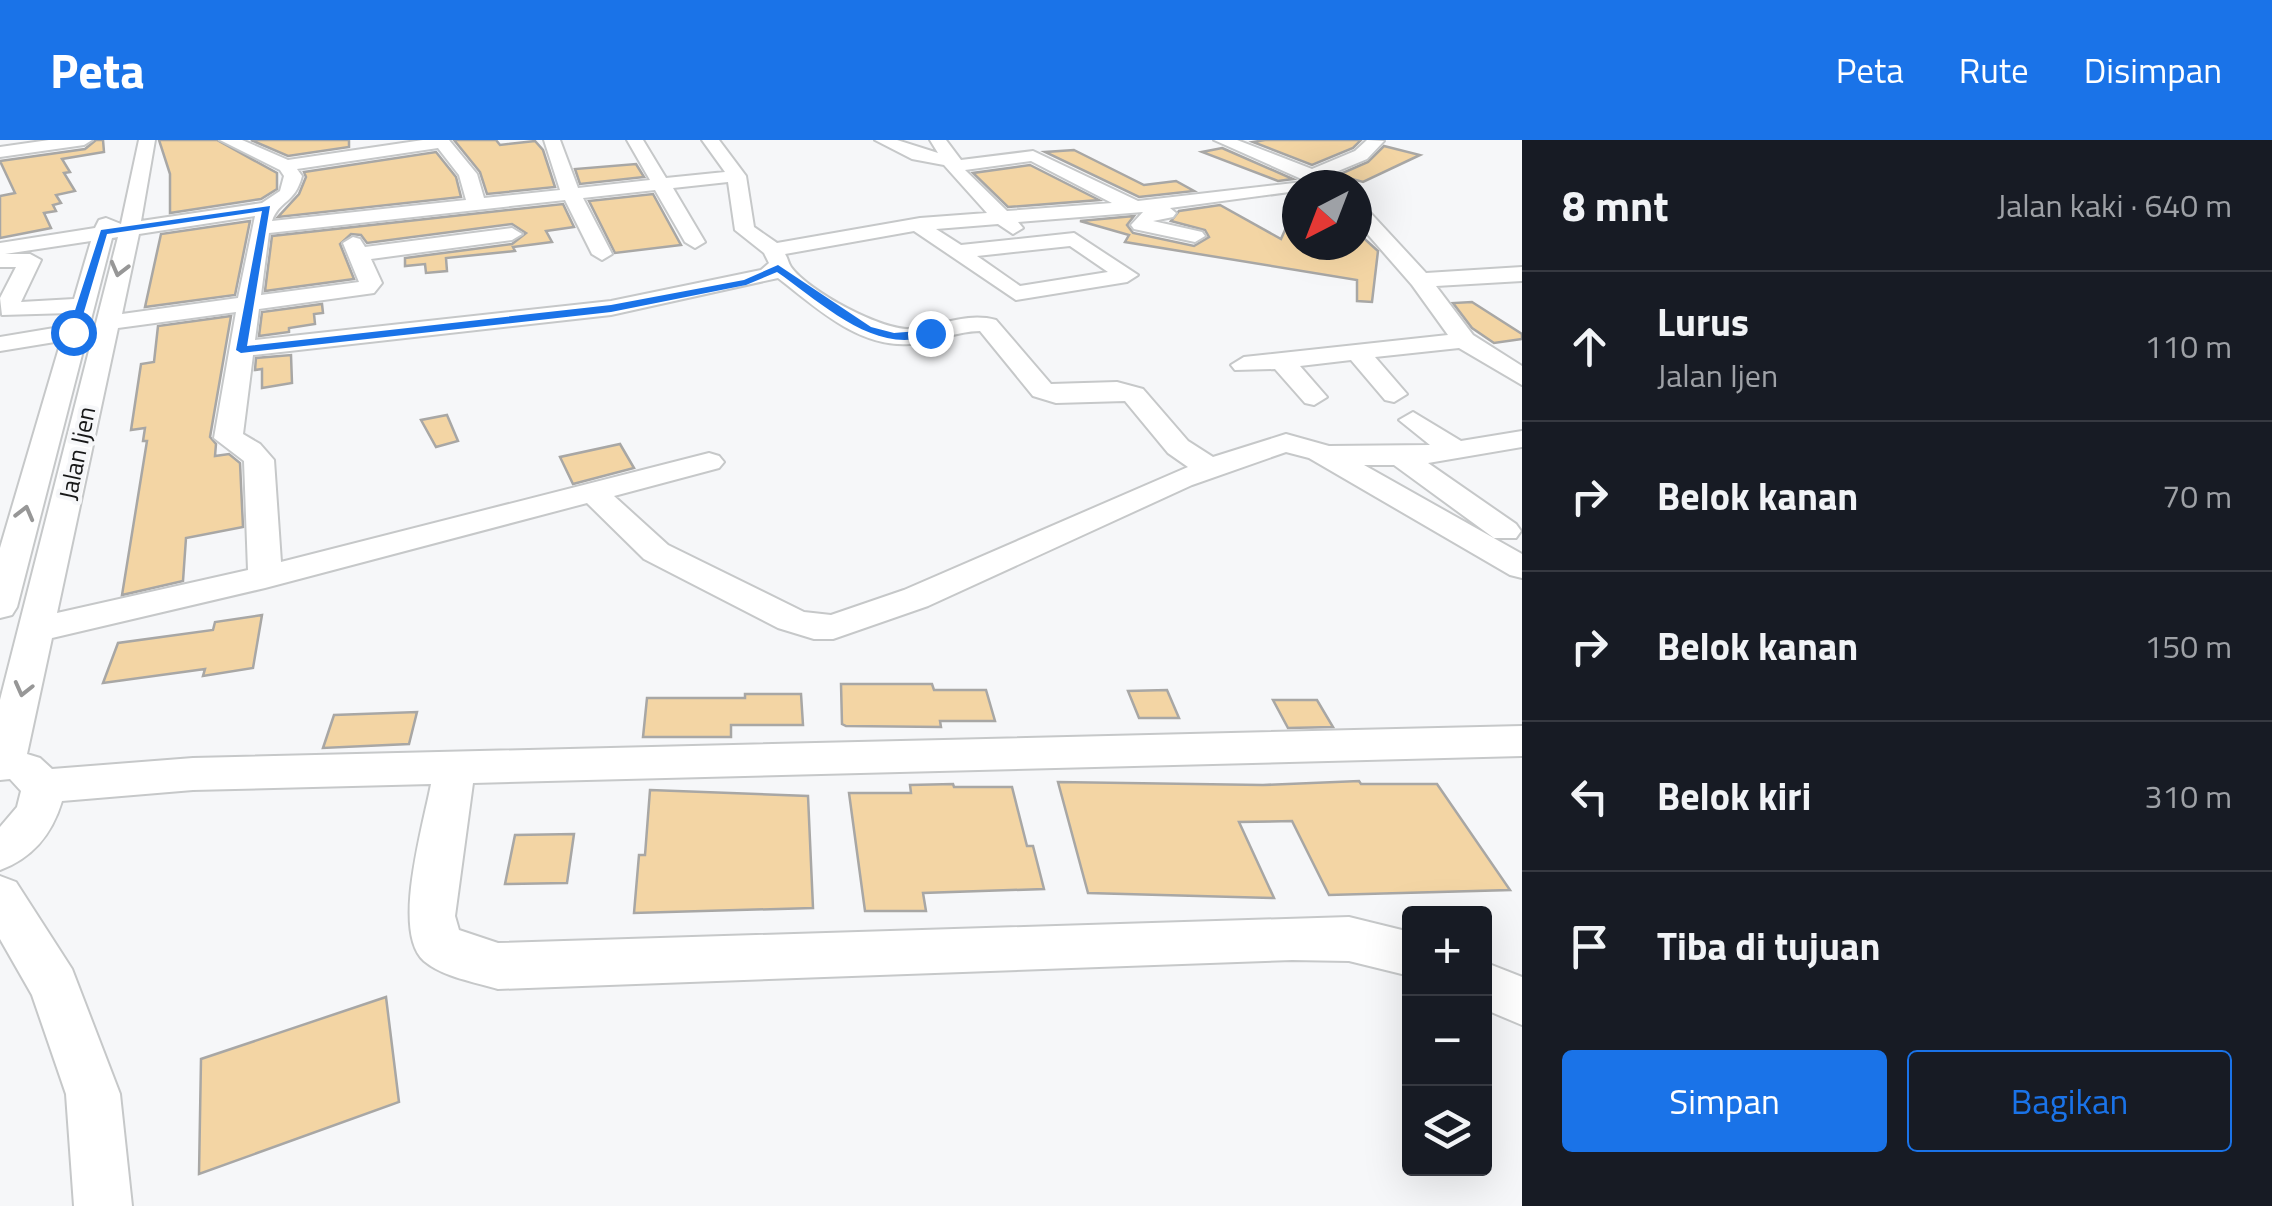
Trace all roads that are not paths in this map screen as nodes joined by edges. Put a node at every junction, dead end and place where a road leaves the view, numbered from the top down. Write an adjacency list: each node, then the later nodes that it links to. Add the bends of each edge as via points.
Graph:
1 (84, 140): 15 (street)
2 (126, 140): 34 (street, Jalan Ijen)
3 (147, 140): 34 (street, Jalan Ijen)
4 (228, 140): 18 (street)
5 (341, 140): 16 (street)
6 (552, 140): 24 (street)
7 (635, 140): 22 (street)
8 (710, 140): 21 (street)
9 (883, 140): 17 (street)
10 (938, 140): 17 (street)
11 (1222, 140): 19 (street)
12 (441, 141): 16 (street); 26 (street, via 468,174)
13 (1374, 141): 14 (street); 20 (street)
14 (1396, 144)
15 (14, 152)
16 (355, 155): 18 (street)
17 (954, 164): 27 (street, via 1033,156); 29 (street)
18 (286, 166): 28 (street, via 293,176 288,194)
19 (1286, 170)
20 (1336, 170)
21 (737, 176): 22 (street); 40 (street, via 745,230)
22 (663, 183): 24 (street); 35 (street)
23 (1282, 187): 27 (street)
24 (571, 194): 26 (street); 39 (street)
25 (1282, 201): 33 (street, via 1154,214 1140,222 1154,231)
26 (476, 203): 28 (street)
27 (1135, 208): 29 (street)
28 (264, 218): 34 (street); 48 (street)
29 (1003, 220): 30 (street); 36 (street)
30 (918, 225): 38 (street); 40 (street)
31 (1372, 227): 45 (street)
32 (512, 234): 48 (street, via 355,249 370,283 366,288)
33 (1195, 236)
34 (110, 237): 37 (street); 42 (street); 47 (street, Jalan Ijen); 50 (street, Jalan Ijen, one-way to 50)
35 (695, 242)
36 (1030, 243): 38 (street); 44 (street); 44 (street, via 1074,240 1127,275)
37 (0, 248)
38 (958, 252): 44 (street, via 1016,294)
39 (602, 254)
40 (775, 259): 54 (street, via 746,282 611,308); 68 (street, via 880,334 908,337 966,323 988,325 1042,390 1134,395 1178,447)
41 (0, 261): 42 (street)
42 (30, 263): 49 (street)
43 (1522, 274): 45 (street)
44 (1076, 282)
45 (1427, 289): 46 (street); 52 (street)
46 (1522, 293)
47 (81, 304): 49 (street); 51 (street, Jalan Ijen)
48 (250, 304): 50 (street); 54 (street)
49 (9, 313)
50 (106, 323): 75 (street, Jalan Ijen)
51 (73, 332): 53 (street); 74 (street, Jalan Ijen, one-way to 51)
52 (1464, 340): 55 (street); 58 (street)
53 (0, 344)
54 (241, 350): 73 (street, via 228,438 259,460)
55 (1357, 352): 56 (street); 59 (street)
56 (1282, 361): 57 (street); 60 (street)
57 (1244, 364)
58 (1522, 377)
59 (1394, 394)
60 (1314, 397)
61 (1412, 420): 64 (street)
62 (1522, 439): 63 (street)
63 (1486, 445): 64 (street); 69 (street)
64 (1456, 450): 66 (street)
65 (1319, 452): 66 (street); 68 (street, via 1286,443); 72 (street)
66 (1404, 459): 71 (street)
67 (710, 462): 70 (street)
68 (1210, 469): 70 (street, via 916,598 833,627 791,620 685,569 632,534)
69 (1522, 469)
70 (594, 492): 73 (street)
71 (1505, 530)
72 (1522, 568)
73 (265, 577): 75 (street)
74 (0, 610): 75 (street)
75 (41, 616): 77 (street, Jalan Ijen, one-way to 77)
76 (1522, 741): 78 (street)
77 (2, 765): 79 (street, via 30,770)
78 (454, 768): 79 (street, via 193,774); 82 (street, via 432,916 439,944 498,966 1292,938 1349,939)
79 (43, 786): 80 (street, via 30,824)
80 (0, 851)
81 (0, 896): 85 (street, via 54,986 92,1094)
82 (1402, 952)
83 (1492, 989): 84 (street)
84 (1522, 1002)
85 (103, 1206)

